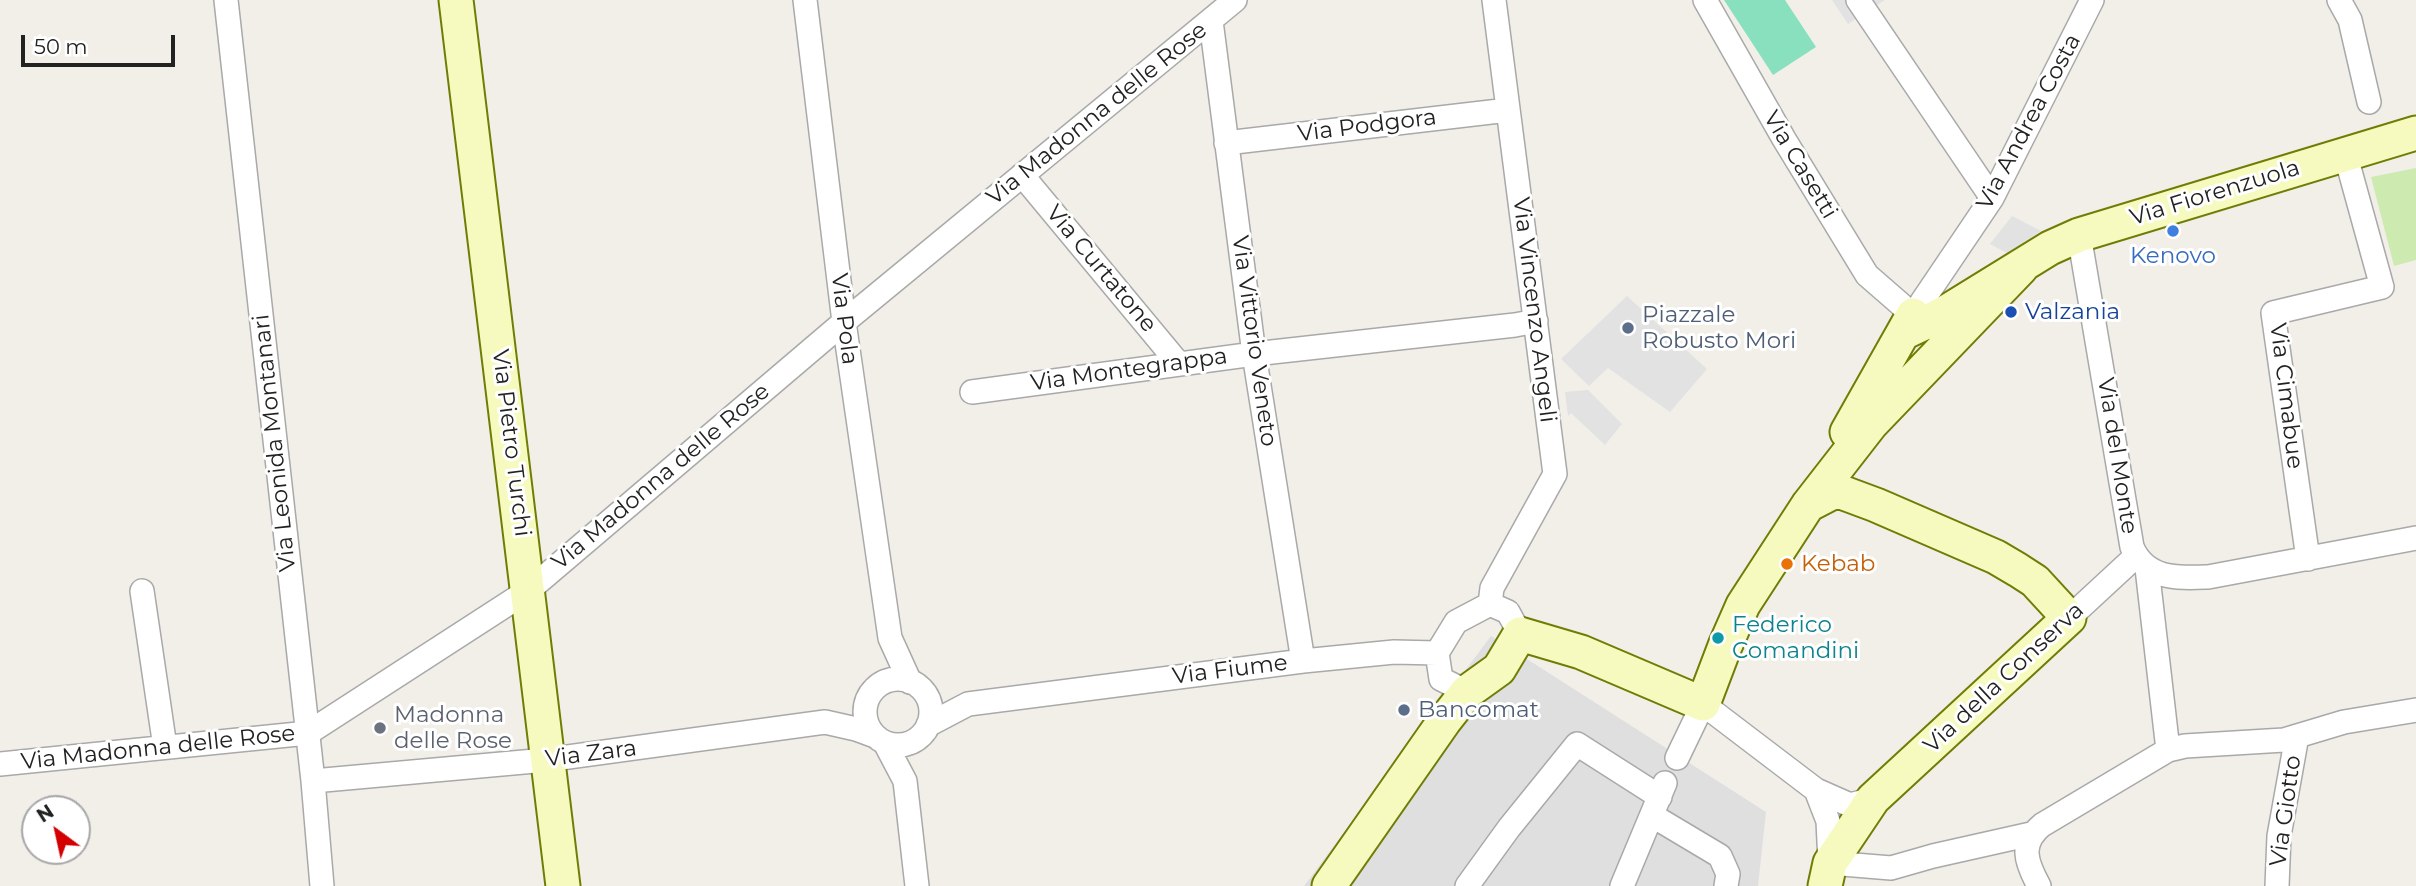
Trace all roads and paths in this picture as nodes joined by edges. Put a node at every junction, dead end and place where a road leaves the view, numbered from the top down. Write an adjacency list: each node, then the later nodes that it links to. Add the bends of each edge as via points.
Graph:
1 (226, 0): 48 (street, Via Leonida Montanari)
2 (456, 0): 33 (street, Via Pietro Turchi)
3 (805, 0): 22 (street, Via Pola)
4 (1235, 0): 10 (street, Via Madonna delle Rose)
5 (1494, 0): 12 (street, Via Vincenzo Angeli)
6 (1705, 0): 21 (street, Via Casetti, via 1867,275)
7 (1858, 0): 17 (street)
8 (2092, 0): 17 (street, Via Andrea Costa)
9 (2339, 0): 11 (street, via 2350,20)
10 (1210, 21): 14 (street, Via Vittorio Veneto); 16 (street, Via Madonna delle Rose)
11 (2369, 102)
12 (1508, 110): 14 (street, Via Podgora); 20 (street, Via Vincenzo Angeli)
13 (2416, 133): 15 (street, Via Fiorenzuola)
14 (1226, 143): 23 (street, Via Vittorio Veneto)
15 (2345, 153): 18 (street, Via Fiorenzuola); 31 (street, Via Cimabue, via 2382,287 2273,313)
16 (1022, 175): 22 (street, Via Madonna delle Rose); 25 (street, Via Curtatone)
17 (1992, 198): 21 (street, Via Andrea Costa, via 1964,243 1949,281)
18 (2078, 235): 19 (street, Via Fiorenzuola); 32 (street, Via del Monte, via 2132,547)
19 (2021, 268): 21 (street, Via Fiorenzuola); 24 (street, Via Fiorenzuola)
20 (1536, 321): 23 (street, Via Montegrappa); 35 (street, Via Vincenzo Angeli, via 1555,474 1492,588)
21 (1920, 321): 24 (street); 28 (street)
22 (844, 322): 33 (street, Via Madonna delle Rose); 38 (street, Via Pola)
23 (1254, 354): 25 (street, Via Montegrappa); 40 (street, Via Vittorio Veneto)
24 (1937, 357): 27 (street, Via Fiorenzuola)
25 (1179, 364): 26 (street, Via Montegrappa)
26 (972, 392)
27 (1853, 446): 28 (street, Via Fiorenzuola); 29 (street, via 1862,480)
28 (1808, 505): 29 (street, via 1841,492); 45 (street, via 1744,605)
29 (1876, 505): 36 (street, via 1996,557 2035,581)
30 (2416, 538): 31 (street)
31 (2308, 559): 32 (street, via 2182,578 2163,575)
32 (2141, 562): 36 (street, Via della Conserva); 53 (street, Via del Monte)
33 (529, 590): 48 (street, Via Madonna delle Rose); 55 (street, Via Pietro Turchi)
34 (142, 591): 52 (street)
35 (1490, 604): 37 (street, via 1508,612); 39 (street, via 1456,622)
36 (2069, 618): 61 (street, Via della Conserva)
37 (1520, 634): 43 (street, via 1499,669); 45 (street, via 1581,652)
38 (890, 638): 41 (street); 42 (street)
39 (1437, 653): 40 (street, Via Fiume, via 1394,652); 43 (street, via 1441,679)
40 (1303, 661): 44 (street, Via Fiume)
41 (918, 688): 42 (street, via 890,680); 44 (street); 49 (street, via 930,704 931,715)
42 (874, 692): 47 (street); 51 (street, via 865,720)
43 (1467, 692): 67 (street)
44 (968, 704): 49 (street)
45 (1703, 704): 54 (street); 59 (street)
46 (2416, 710): 50 (street, via 2344,722)
47 (825, 722): 51 (street); 55 (street, Via Zara)
48 (308, 733): 52 (street, Via Madonna delle Rose); 57 (street, Via Leonida Montanari)
49 (922, 733): 51 (street, via 896,746); 58 (street)
50 (2297, 736): 53 (street); 72 (street, Via Giotto, via 2279,836)
51 (880, 740): 58 (street)
52 (165, 747): 56 (street, Via Madonna delle Rose)
53 (2168, 750): 62 (street)
54 (1677, 758)
55 (546, 760): 57 (street, Via Zara); 65 (street, Via Pietro Turchi)
56 (0, 764)
57 (313, 781): 64 (street, Via Leonida Montanari)
58 (905, 781): 66 (street)
59 (1816, 790): 61 (street, via 1850,805); 63 (street, via 1828,821)
60 (1659, 798): 68 (street, via 1577,744); 69 (street); 70 (street, via 1720,856)
61 (1872, 799): 63 (street, Via della Conserva)
62 (2031, 834): 63 (street, via 1891,868); 71 (street, via 2026,848)
63 (1828, 874)
64 (323, 886)
65 (563, 886)
66 (917, 886)
67 (1329, 886)
68 (1467, 886)
69 (1622, 886)
70 (1726, 886)
71 (2039, 886)
72 (2277, 886)

